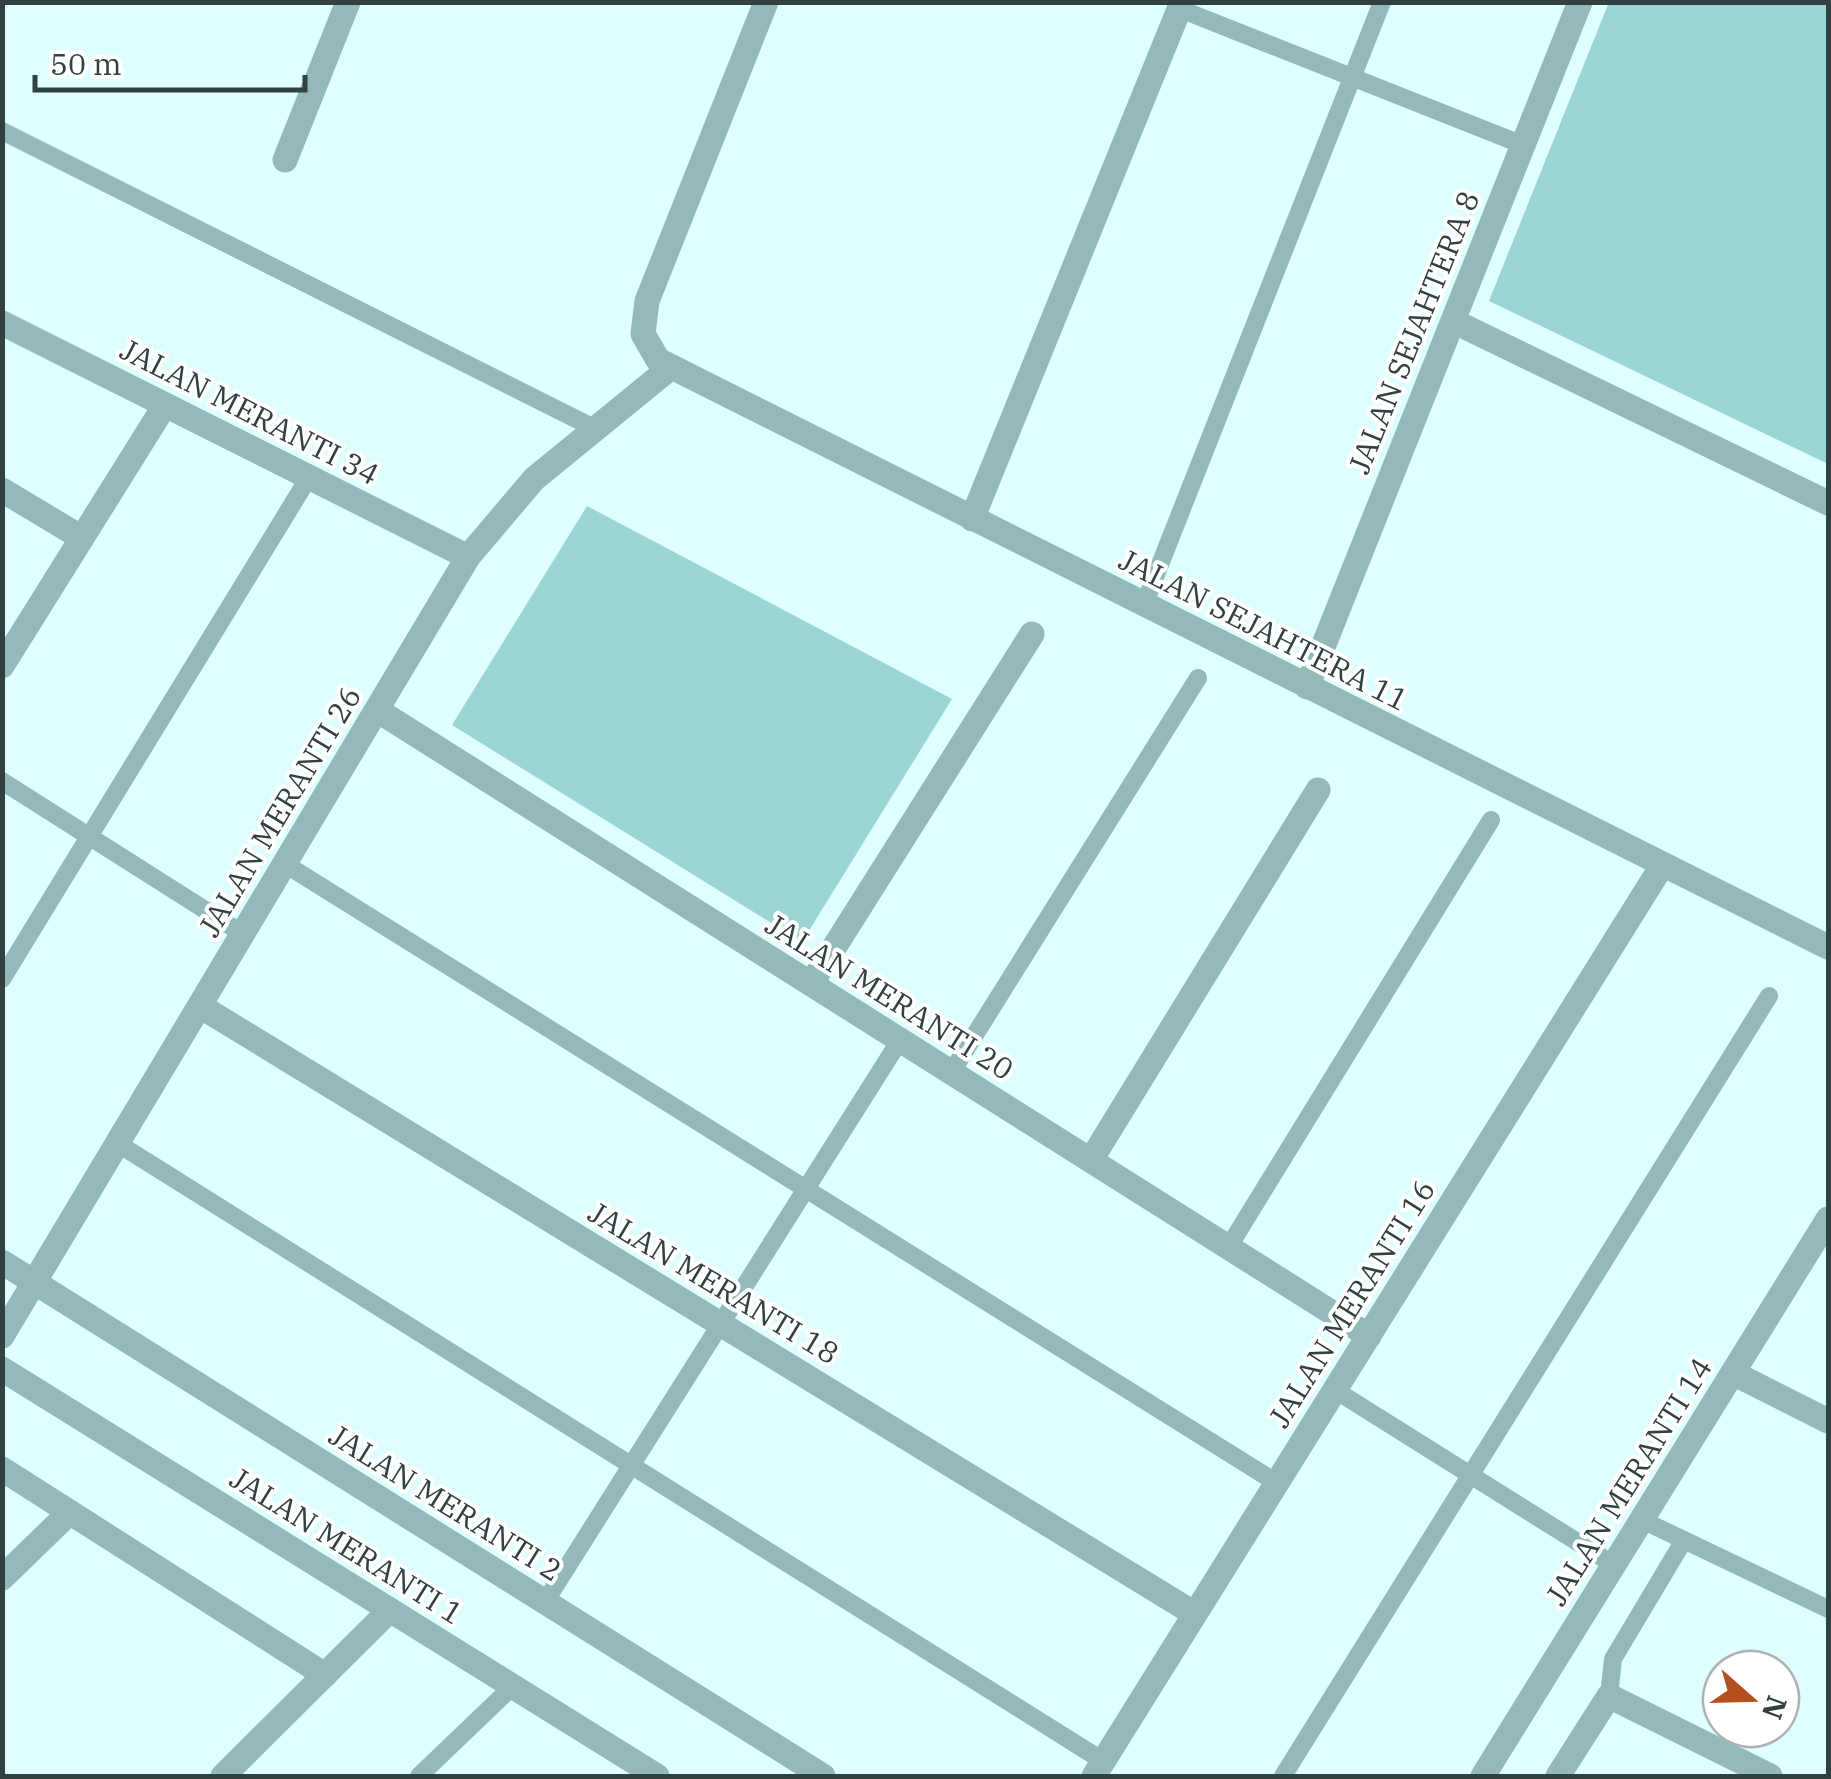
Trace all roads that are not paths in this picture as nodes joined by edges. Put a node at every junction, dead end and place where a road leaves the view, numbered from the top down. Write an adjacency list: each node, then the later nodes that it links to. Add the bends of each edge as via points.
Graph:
1 (348, 2): 9 (street)
2 (766, 2): 12 (street, via 642,320 648,348)
3 (1382, 2): 6 (lane)
4 (1580, 2): 8 (street, JALAN SEJAHTERA 8)
5 (1181, 6): 6 (lane); 18 (street)
6 (1352, 77): 8 (lane); 21 (lane)
7 (2, 130): 14 (lane)
8 (1524, 145): 10 (street, JALAN SEJAHTERA 8)
9 (285, 160)
10 (1453, 321): 17 (street); 25 (street, JALAN SEJAHTERA 8)
11 (2, 322): 13 (street, JALAN MERANTI 34)
12 (670, 368): 14 (street, JALAN MERANTI 26); 18 (street, JALAN SEJAHTERA 11)
13 (165, 405): 15 (street, JALAN MERANTI 34); 19 (street)
14 (592, 427): 20 (street, JALAN MERANTI 26, via 534,478)
15 (309, 477): 20 (street, JALAN MERANTI 34); 30 (lane)
16 (2, 490): 19 (street)
17 (1828, 503)
18 (972, 520): 21 (street, JALAN SEJAHTERA 11)
19 (82, 538): 23 (street)
20 (468, 557): 26 (street, JALAN MERANTI 26)
21 (1144, 605): 25 (street, JALAN SEJAHTERA 11)
22 (1032, 634): 36 (street)
23 (2, 666)
24 (1198, 678): 40 (lane)
25 (1306, 686): 32 (street, JALAN SEJAHTERA 11)
26 (377, 710): 31 (street, JALAN MERANTI 26); 36 (street, JALAN MERANTI 20)
27 (2, 781): 30 (lane)
28 (1318, 790): 42 (street)
29 (1491, 820): 45 (lane)
30 (90, 836): 33 (lane); 35 (lane)
31 (285, 864): 33 (street, JALAN MERANTI 26); 43 (lane)
32 (1663, 864): 34 (street, JALAN SEJAHTERA 11); 50 (street, JALAN MERANTI 16)
33 (243, 934): 38 (street, JALAN MERANTI 26)
34 (1828, 947)
35 (2, 979)
36 (811, 984): 39 (street, JALAN MERANTI 20)
37 (1768, 996): 57 (lane)
38 (200, 1006): 41 (street, JALAN MERANTI 26); 48 (street, JALAN MERANTI 18)
39 (900, 1040): 40 (street, JALAN MERANTI 20); 43 (lane)
40 (951, 1073): 42 (street, JALAN MERANTI 20)
41 (118, 1144): 47 (street, JALAN MERANTI 26); 55 (lane)
42 (1091, 1160): 45 (street, JALAN MERANTI 20)
43 (806, 1189): 48 (lane); 58 (lane)
44 (1825, 1231): 52 (street, JALAN MERANTI 14)
45 (1228, 1248): 50 (street, JALAN MERANTI 20)
46 (2, 1262): 47 (street, JALAN MERANTI 2)
47 (35, 1282): 49 (street, JALAN MERANTI 26); 64 (street, JALAN MERANTI 2)
48 (721, 1324): 55 (lane); 67 (street, JALAN MERANTI 18)
49 (2, 1336)
50 (1368, 1336): 53 (street, JALAN MERANTI 16)
51 (2, 1369): 65 (street, JALAN MERANTI 1)
52 (1733, 1373): 54 (street); 60 (street, JALAN MERANTI 14)
53 (1335, 1390): 57 (lane); 58 (street, JALAN MERANTI 16)
54 (1828, 1421)
55 (631, 1465): 64 (lane); 71 (lane)
56 (2, 1469): 59 (street)
57 (1470, 1475): 62 (lane); 76 (lane)
58 (1277, 1482): 67 (street, JALAN MERANTI 16)
59 (70, 1512): 63 (street); 68 (street)
60 (1642, 1520): 61 (lane); 62 (street, JALAN MERANTI 14)
61 (1684, 1540): 66 (lane); 70 (lane, via 1612,1659)
62 (1614, 1565): 77 (street, JALAN MERANTI 14)
63 (2, 1578)
64 (545, 1602): 75 (street, JALAN MERANTI 2)
65 (390, 1610): 68 (street); 69 (street, JALAN MERANTI 1)
66 (1828, 1610)
67 (1195, 1614): 71 (street, JALAN MERANTI 16)
68 (325, 1675): 72 (street)
69 (512, 1686): 73 (lane); 74 (street, JALAN MERANTI 1)
70 (1609, 1696): 78 (street); 79 (street)
71 (1099, 1769)
72 (223, 1776)
73 (419, 1776)
74 (657, 1776)
75 (823, 1776)
76 (1282, 1776)
77 (1483, 1776)
78 (1558, 1776)
79 (1770, 1776)

